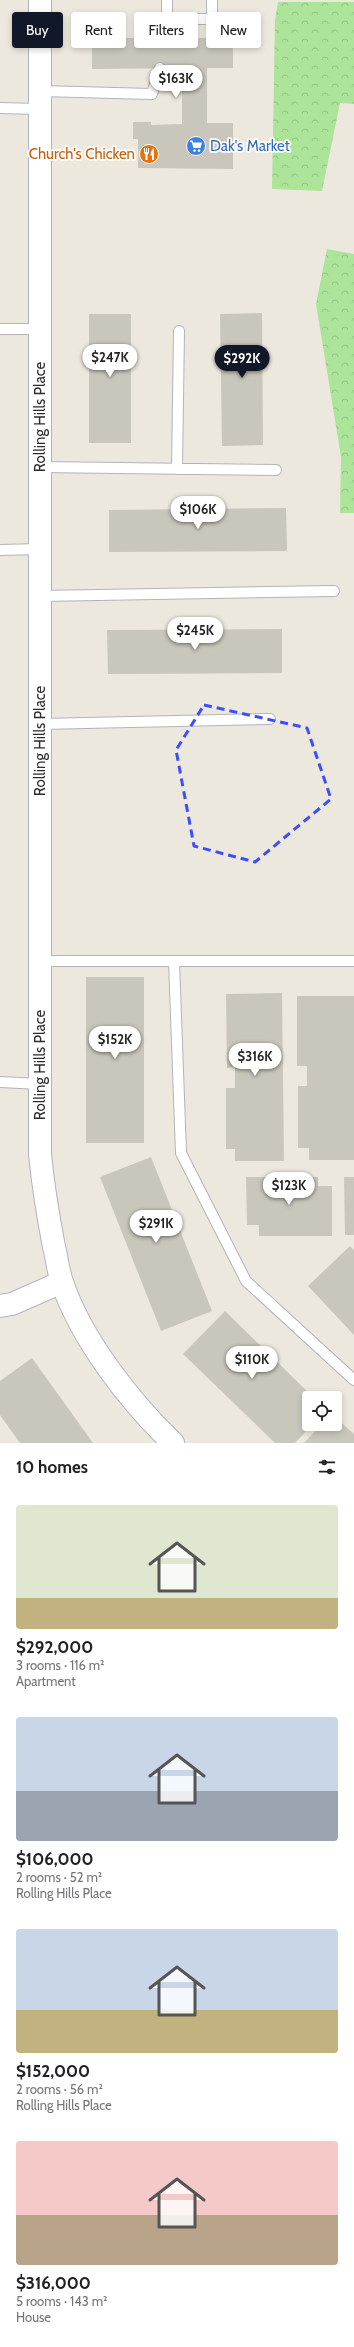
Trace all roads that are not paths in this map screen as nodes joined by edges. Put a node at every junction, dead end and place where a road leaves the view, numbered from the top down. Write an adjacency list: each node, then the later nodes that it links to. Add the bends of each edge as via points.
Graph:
1 (40, 0): 7 (street, Rolling Hills Place)
2 (167, 0): 4 (lane)
3 (212, 0): 5 (lane, via 212,19)
4 (167, 12)
5 (198, 19)
6 (160, 68): 7 (lane, via 152,94)
7 (39, 100): 8 (lane); 10 (street, Rolling Hills Place)
8 (0, 108)
9 (0, 329): 10 (lane)
10 (40, 329): 12 (street, Rolling Hills Place)
11 (179, 332): 13 (lane)
12 (40, 467): 13 (lane); 16 (street, Rolling Hills Place)
13 (177, 469): 14 (lane)
14 (276, 470)
15 (0, 550): 16 (lane)
16 (40, 550): 18 (street, Rolling Hills Place)
17 (334, 591): 18 (lane)
18 (40, 596): 20 (street, Rolling Hills Place)
19 (270, 719): 20 (lane)
20 (40, 724): 21 (street, Rolling Hills Place)
21 (40, 961): 22 (lane); 25 (street, Rolling Hills Place)
22 (174, 961): 23 (lane); 28 (lane, via 181,1153 246,1281)
23 (354, 961)
24 (0, 1082): 25 (lane)
25 (40, 1084): 26 (street, Rolling Hills Place, via 43,1190)
26 (62, 1282): 27 (street, via 12,1304); 29 (street, Rolling Hills Place, via 80,1321 107,1366 149,1421)
27 (0, 1306)
28 (354, 1380)
29 (173, 1443)

